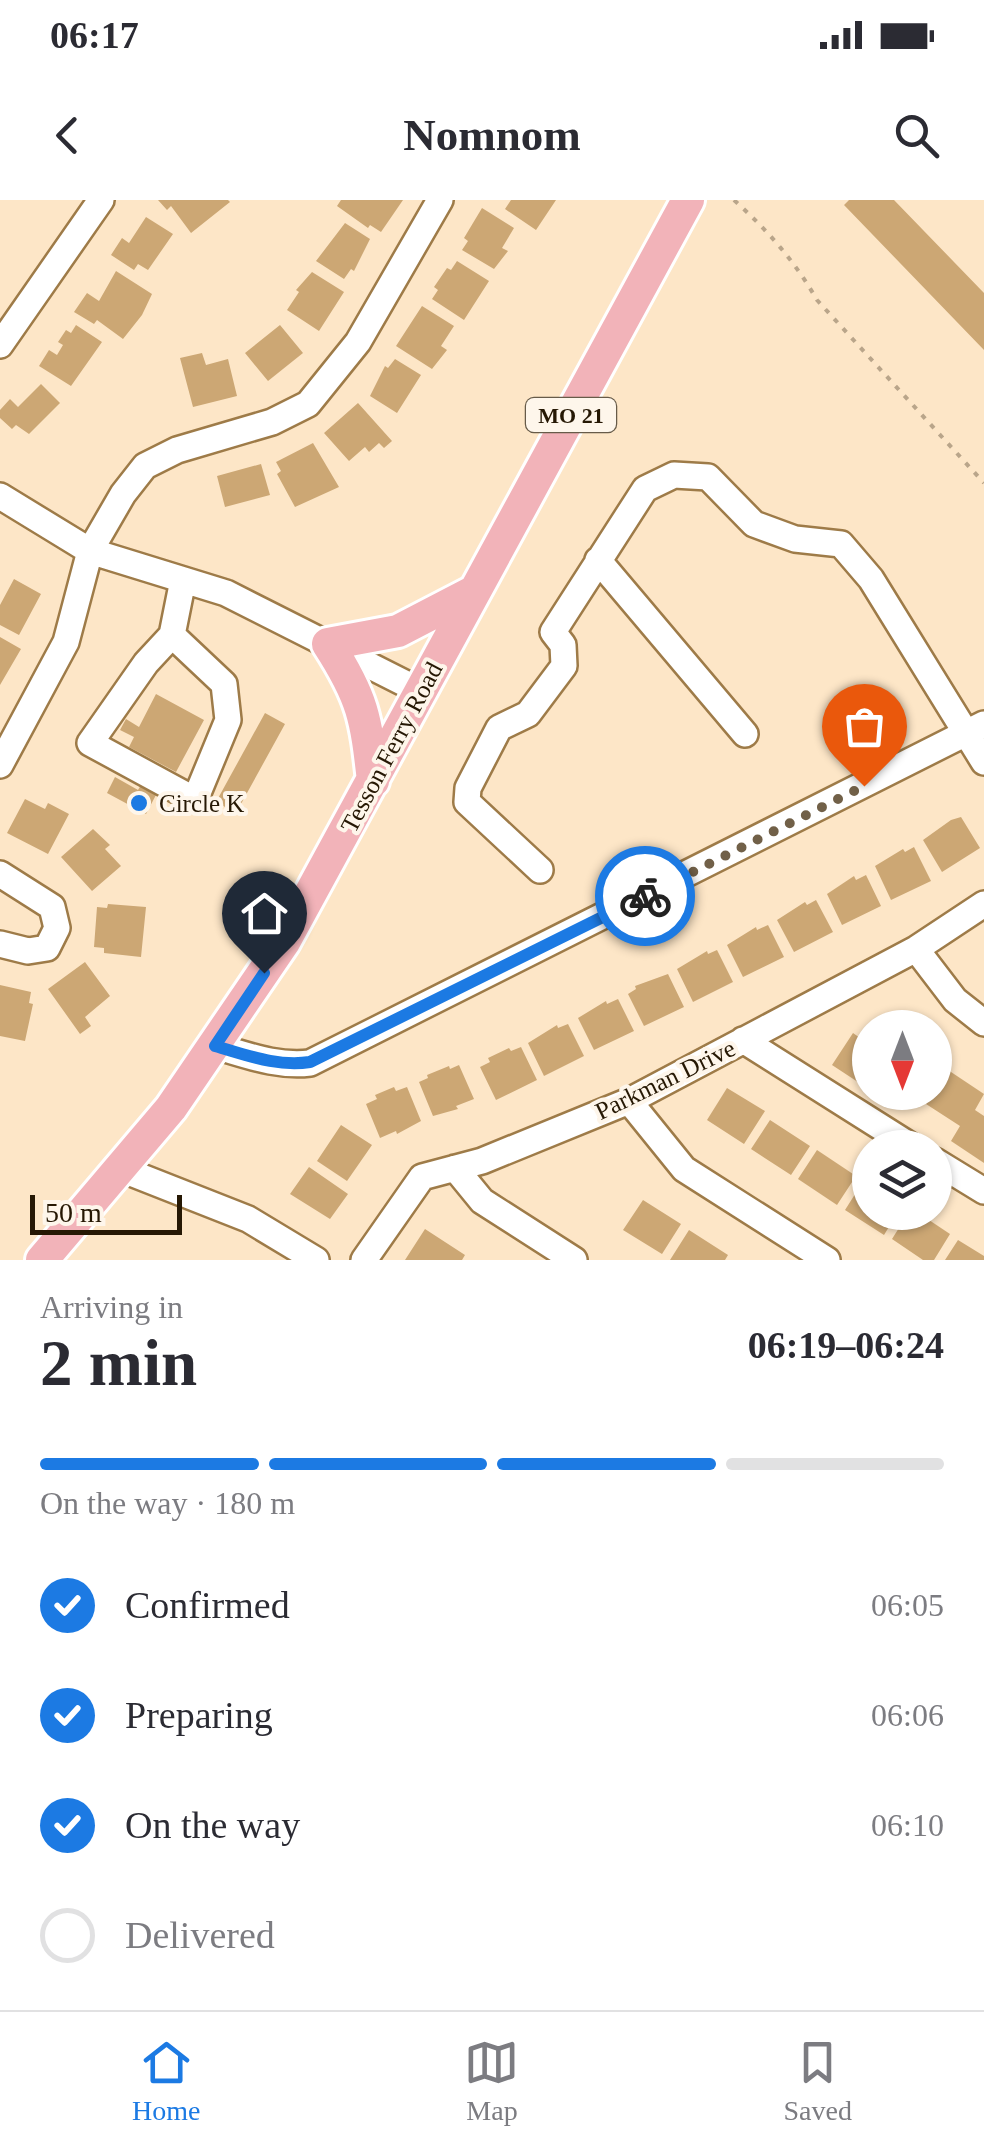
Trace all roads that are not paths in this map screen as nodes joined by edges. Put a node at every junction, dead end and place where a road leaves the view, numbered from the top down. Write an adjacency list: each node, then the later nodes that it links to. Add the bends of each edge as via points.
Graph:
1 (100, 200): 4 (street)
2 (440, 200): 6 (street, via 358,342 308,404 145,466)
3 (688, 200): 9 (main road, Tesson Ferry Road / MO 21)
4 (0, 346)
5 (0, 496): 6 (street)
6 (90, 551): 8 (street); 16 (street, via 66,642)
7 (598, 560): 13 (street, via 645,489 674,474 708,477 754,524 841,544); 14 (street); 18 (street, via 553,632 563,645 564,666 528,714 499,728 468,788 467,802)
8 (183, 580): 10 (street); 11 (street, via 226,593)
9 (475, 592): 11 (main road, via 398,631); 12 (main road, Tesson Ferry Road / MO 21)
10 (172, 634): 10 (street, via 90,744 195,800 228,720 224,684)
11 (328, 644): 12 (street); 17 (main road, via 354,683 366,720)
12 (420, 691): 17 (main road, Tesson Ferry Road / MO 21)
13 (975, 729): 15 (street); 25 (street, via 310,1062 270,1062)
14 (745, 734)
15 (984, 762)
16 (0, 765)
17 (372, 781): 25 (main road, Tesson Ferry Road / MO 21, via 284,942)
18 (540, 870)
19 (0, 874): 21 (street, via 52,907 57,928 47,948)
20 (984, 904): 22 (street, Parkman Drive)
21 (0, 944)
22 (916, 949): 23 (street, via 955,1000); 24 (street, Parkman Drive)
23 (984, 1023)
24 (744, 1040): 26 (street, Parkman Drive); 27 (street)
25 (215, 1046): 29 (main road, Tesson Ferry Road / MO 21)
26 (629, 1100): 28 (street, Parkman Drive); 36 (street, via 684,1169)
27 (886, 1130)
28 (455, 1168): 34 (street, Parkman Drive, via 422,1178); 35 (street, via 482,1201)
29 (121, 1169): 32 (main road, Tesson Ferry Road / MO 21); 33 (street, via 248,1219)
30 (952, 1171): 31 (street)
31 (984, 1191)
32 (42, 1260)
33 (316, 1260)
34 (364, 1260)
35 (574, 1260)
36 (826, 1260)

